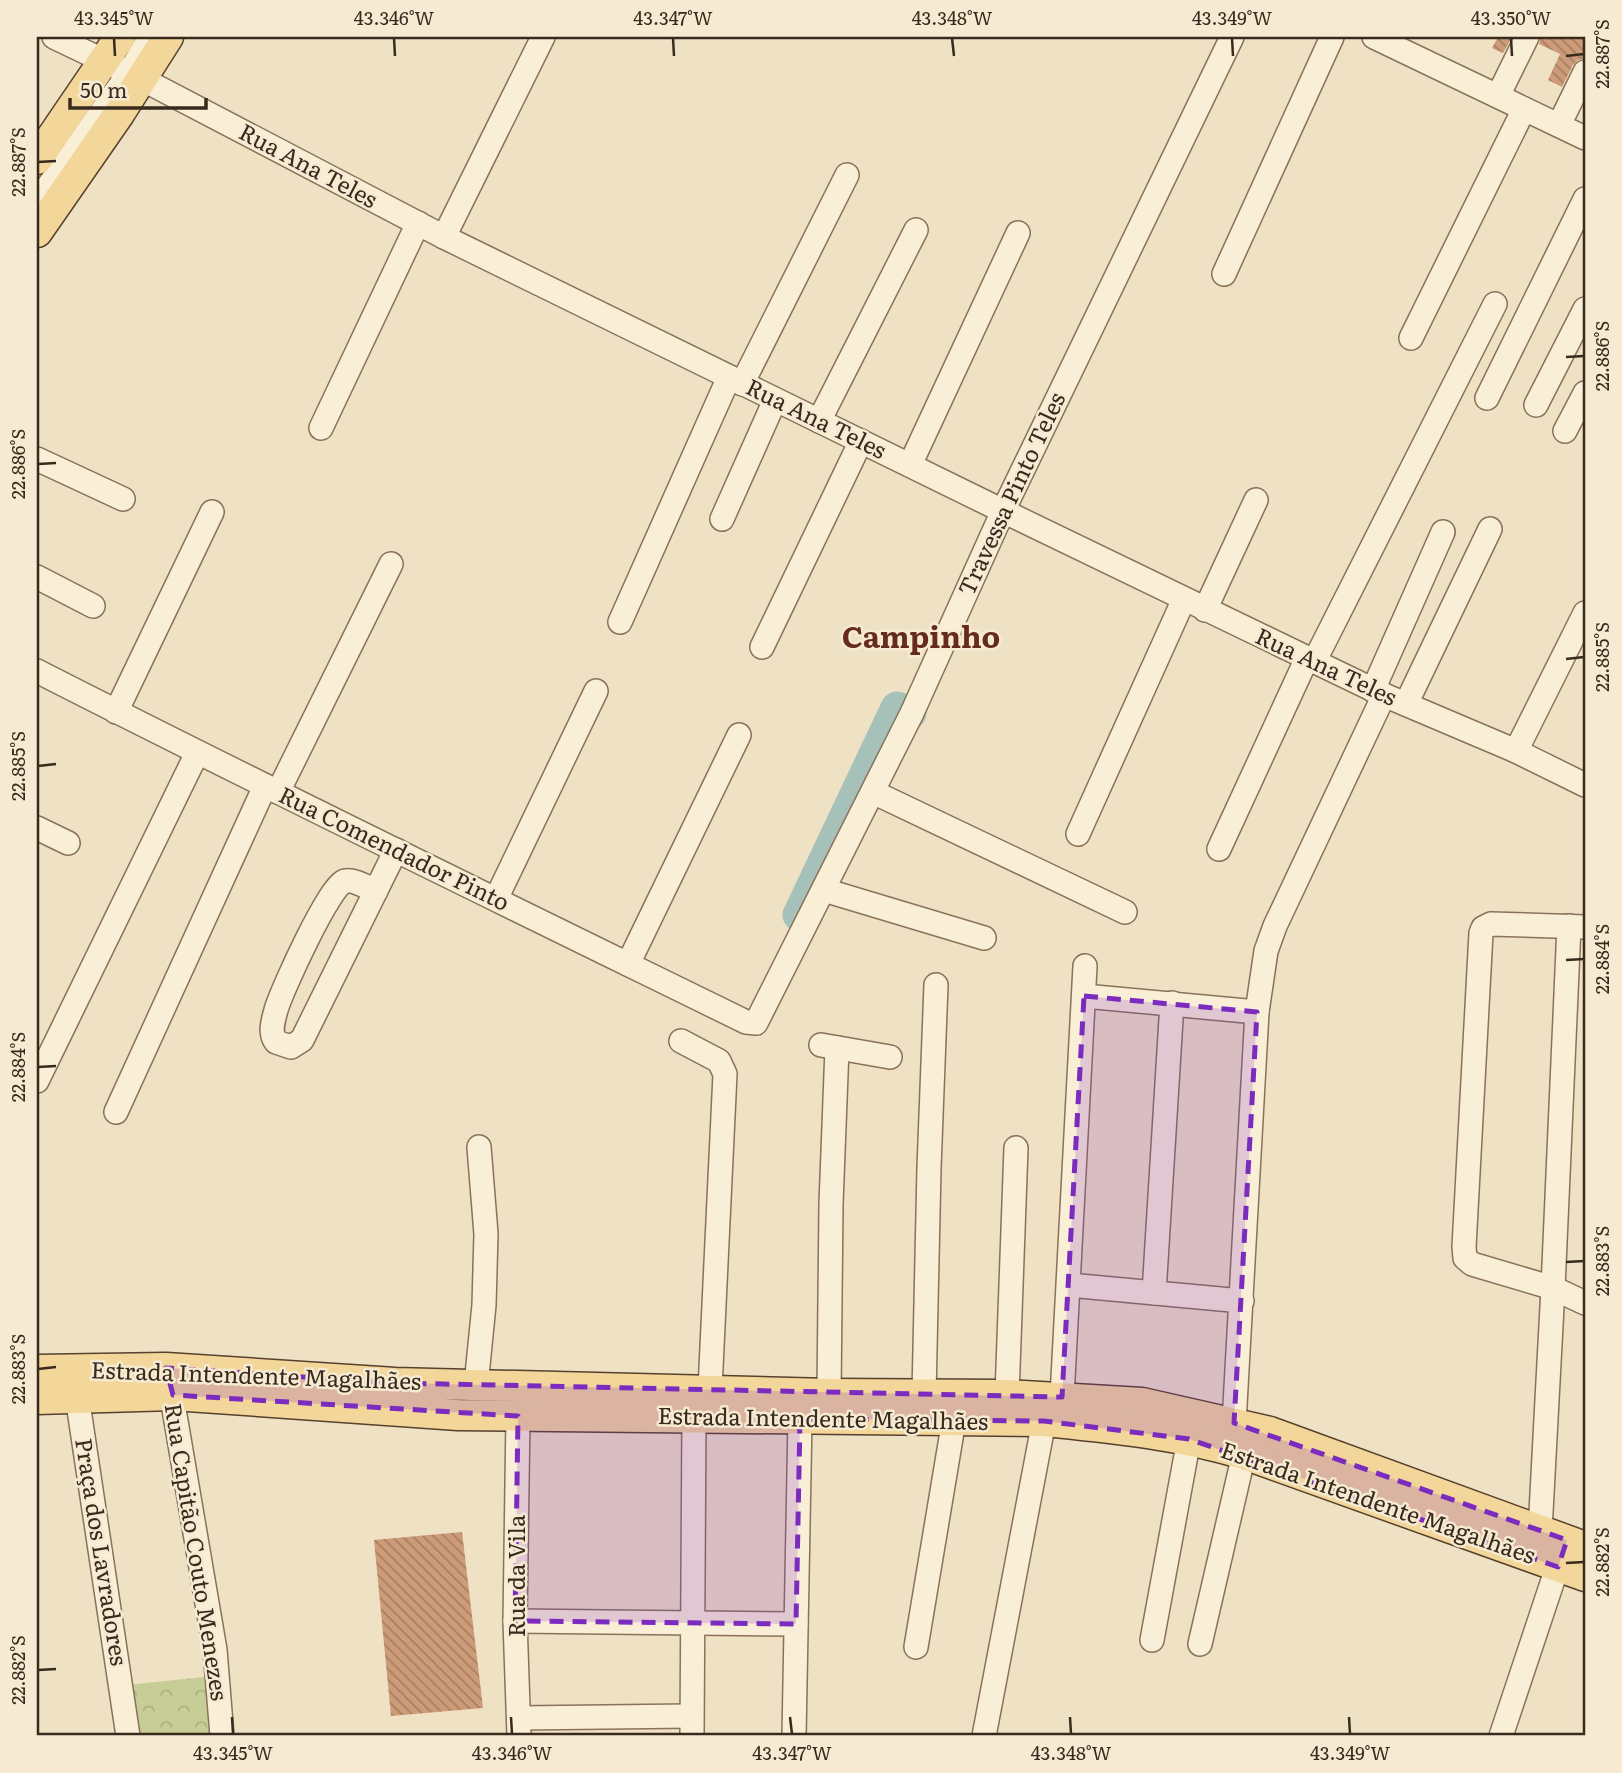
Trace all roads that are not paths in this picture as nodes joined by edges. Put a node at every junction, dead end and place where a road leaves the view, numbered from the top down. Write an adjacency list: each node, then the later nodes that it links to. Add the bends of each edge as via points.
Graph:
1 (54, 37): 10 (street, Rua Ana Teles)
2 (135, 37): 10 (street)
3 (150, 37): 10 (street)
4 (167, 37): 10 (main road)
5 (543, 37): 25 (street)
6 (1232, 37): 43 (street, Travessa Pinto Teles)
7 (1332, 37): 26 (street)
8 (1374, 37): 12 (street)
9 (1527, 37): 12 (street)
10 (122, 63): 16 (main road); 18 (street); 20 (street); 21 (street, Rua Ana Teles); 23 (main road)
11 (1585, 72): 14 (street)
12 (1498, 96): 13 (street)
13 (1524, 109): 14 (street); 29 (street)
14 (1559, 125): 15 (street)
15 (1585, 138)
16 (37, 159)
17 (847, 175): 30 (street)
18 (37, 178)
19 (1585, 199): 32 (street)
20 (37, 202)
21 (418, 223): 25 (street, Rua Ana Teles); 36 (street)
22 (916, 230): 35 (street)
23 (37, 232)
24 (1018, 233): 40 (street)
25 (444, 237): 30 (street, Rua Ana Teles)
26 (1224, 274)
27 (1495, 304): 56 (street, via 1345,604)
28 (1585, 309): 34 (street)
29 (1411, 338)
30 (736, 381): 33 (street, Rua Ana Teles); 54 (street)
31 (1585, 393): 37 (street)
32 (1487, 398)
33 (775, 400): 35 (street, Rua Ana Teles); 45 (street)
34 (1536, 405)
35 (819, 421): 38 (street, Rua Ana Teles)
36 (321, 428)
37 (1565, 431)
38 (861, 441): 40 (street, Rua Ana Teles); 55 (street)
39 (37, 459): 41 (street)
40 (910, 465): 43 (street, Rua Ana Teles)
41 (123, 499)
42 (1256, 500): 52 (street)
43 (1003, 511): 50 (street, Rua Ana Teles); 67 (street, Travessa Pinto Teles)
44 (212, 512): 61 (street)
45 (722, 519)
46 (1490, 529): 60 (street)
47 (1443, 532): 59 (street)
48 (391, 564): 66 (street)
49 (37, 577): 51 (street)
50 (1184, 599): 52 (street, Rua Ana Teles); 69 (street)
51 (93, 606)
52 (1205, 610): 56 (street, Rua Ana Teles)
53 (1585, 613): 63 (street)
54 (620, 622)
55 (762, 647)
56 (1310, 660): 59 (street, Rua Ana Teles); 71 (street)
57 (37, 671): 61 (street, Rua Comendador Pinto)
58 (596, 691): 75 (street)
59 (1379, 692): 60 (street, Rua Ana Teles); 84 (street, via 1275,926 1266,951)
60 (1406, 704): 63 (street, Rua Ana Teles)
61 (116, 712): 64 (street, Rua Comendador Pinto)
62 (739, 735): 79 (street)
63 (1516, 751): 65 (street, Rua Ana Teles)
64 (197, 754): 66 (street, Rua Comendador Pinto); 88 (street)
65 (1585, 785)
66 (272, 789): 72 (street, Rua Comendador Pinto); 89 (street)
67 (873, 792): 73 (street, Travessa Pinto Teles); 76 (street)
68 (37, 828): 70 (street)
69 (1078, 834)
70 (68, 843)
71 (1219, 849)
72 (396, 850): 74 (street); 75 (street, Rua Comendador Pinto)
73 (824, 890): 78 (street); 85 (street, Travessa Pinto Teles, via 758,1022)
74 (376, 891): 74 (street, via 348,881 332,893 276,1010 272,1031 276,1042 291,1047 302,1040)
75 (496, 899): 79 (street, Rua Comendador Pinto)
76 (1125, 912)
77 (1577, 926): 93 (street); 93 (street, via 1491,924 1481,933 1465,1258)
78 (984, 938)
79 (628, 964): 85 (street, Rua Comendador Pinto)
80 (1085, 966): 82 (street)
81 (936, 985): 103 (street)
82 (1084, 996): 83 (street); 92 (street)
83 (1172, 1003): 84 (street); 94 (street)
84 (1257, 1012): 95 (street)
85 (752, 1024)
86 (681, 1041): 101 (street, via 719,1061 725,1074)
87 (890, 1057): 102 (street, via 829,1046)
88 (37, 1081)
89 (116, 1112)
90 (479, 1147): 100 (street, via 486,1234)
91 (1016, 1148): 104 (street)
92 (1069, 1285): 94 (street); 105 (street)
93 (1553, 1288): 96 (street); 115 (street)
94 (1154, 1293): 95 (street)
95 (1242, 1301): 112 (street)
96 (1585, 1303)
97 (37, 1370): 99 (main road, Estrada Intendente Magalhães)
98 (169, 1381): 99 (main road, Estrada Intendente Magalhães); 100 (main road, Estrada Intendente Magalhães); 107 (main road, Estrada Intendente Magalhães, via 458,1415); 125 (street, Rua Capitão Couto Menezes, via 215,1650)
99 (75, 1383): 106 (main road, Estrada Intendente Magalhães); 124 (street, Praça dos Lavradores)
100 (477, 1385): 101 (main road, Estrada Intendente Magalhães)
101 (710, 1390): 102 (main road, Estrada Intendente Magalhães)
102 (830, 1394): 103 (main road, Estrada Intendente Magalhães)
103 (924, 1394): 104 (main road, Estrada Intendente Magalhães)
104 (1007, 1395): 105 (main road, Estrada Intendente Magalhães)
105 (1062, 1397): 112 (main road, Estrada Intendente Magalhães, via 1142,1403)
106 (37, 1399)
107 (518, 1416): 108 (main road, Estrada Intendente Magalhães); 116 (street, Rua da Vila)
108 (694, 1417): 109 (main road, Estrada Intendente Magalhães); 117 (street)
109 (800, 1419): 110 (main road, Estrada Intendente Magalhães); 118 (street)
110 (954, 1420): 111 (main road, Estrada Intendente Magalhães); 121 (street)
111 (1044, 1421): 113 (main road, Estrada Intendente Magalhães); 127 (street)
112 (1234, 1423): 115 (main road, Estrada Intendente Magalhães, via 1305,1445)
113 (1189, 1440): 114 (main road, Estrada Intendente Magalhães); 119 (street)
114 (1244, 1454): 115 (main road, Estrada Intendente Magalhães); 120 (street)
115 (1567, 1552): 128 (street)
116 (515, 1621): 117 (street); 123 (street, Rua da Vila)
117 (691, 1624): 118 (street); 122 (street)
118 (796, 1624): 126 (street)
119 (1152, 1640)
120 (1200, 1644)
121 (916, 1647)
122 (691, 1726): 123 (street)
123 (519, 1727)
124 (128, 1736)
125 (222, 1736)
126 (794, 1736)
127 (984, 1736)
128 (1501, 1736)

